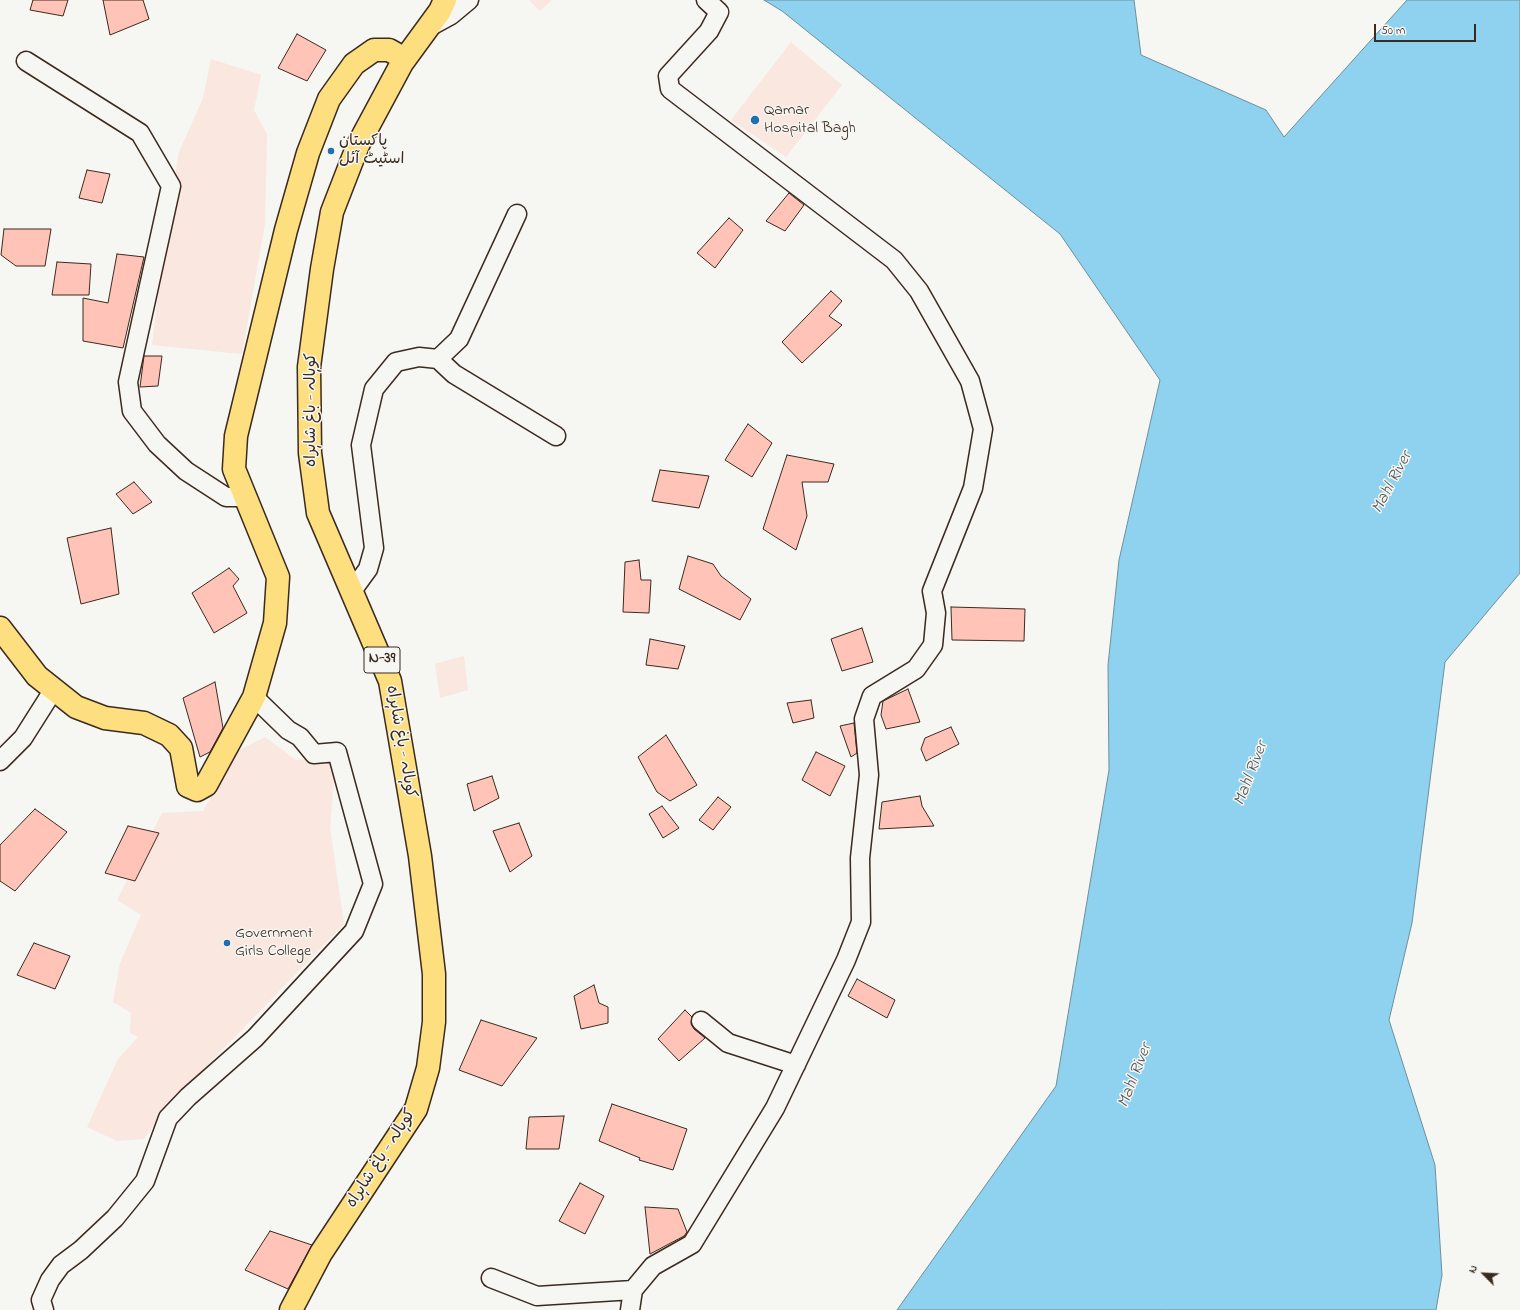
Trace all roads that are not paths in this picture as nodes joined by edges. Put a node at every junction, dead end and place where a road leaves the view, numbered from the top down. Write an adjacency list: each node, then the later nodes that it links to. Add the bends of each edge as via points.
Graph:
1 (469, 0): 3 (street, via 451,15)
2 (706, 0): 16 (street, via 719,12 709,31 668,76 670,89 894,260 919,291 970,381 983,429 973,488 932,591 936,613 933,645 916,669 872,696 864,719 869,775 860,858 861,922 846,960)
3 (442, 10): 4 (main road, کوہالہ - باغ شاہراہ / N-39)
4 (405, 59): 9 (main road, via 389,50 374,50 354,64 329,99 308,153 286,230 236,436 234,469); 10 (main road, کوہالہ - باغ شاہراہ / N-39, via 358,145 332,212 309,367 310,453 318,513)
5 (26, 61): 9 (street, via 140,133 171,186 128,382 132,411 158,444 186,471 226,497)
6 (517, 214): 7 (street, via 460,339)
7 (438, 359): 8 (street, via 454,374); 10 (street, via 419,357 396,362 374,389 361,445 374,548 368,569)
8 (556, 436)
9 (246, 497): 13 (main road, via 278,577 275,622)
10 (352, 591): 21 (main road, کوہالہ - باغ شاہراہ / N-39, via 390,680 420,856 434,974 434,1022 428,1068 416,1109 321,1253)
11 (0, 628): 12 (main road, via 37,676)
12 (54, 689): 13 (main road, via 76,707 105,718 144,723 169,735 181,748 188,786 197,790 206,785); 14 (street, via 23,738)
13 (254, 697): 20 (street, via 288,730 300,737 314,754 337,752 373,884 354,931 255,1038 168,1118 145,1181 115,1218 61,1265 50,1280 41,1300)
14 (0, 761)
15 (701, 1021): 16 (street, via 728,1043)
16 (796, 1065): 18 (street, via 775,1108 692,1244 653,1266)
17 (491, 1278): 19 (street)
18 (632, 1290): 19 (street); 22 (street)
19 (535, 1303)
20 (44, 1310)
21 (291, 1310)
22 (630, 1310)

